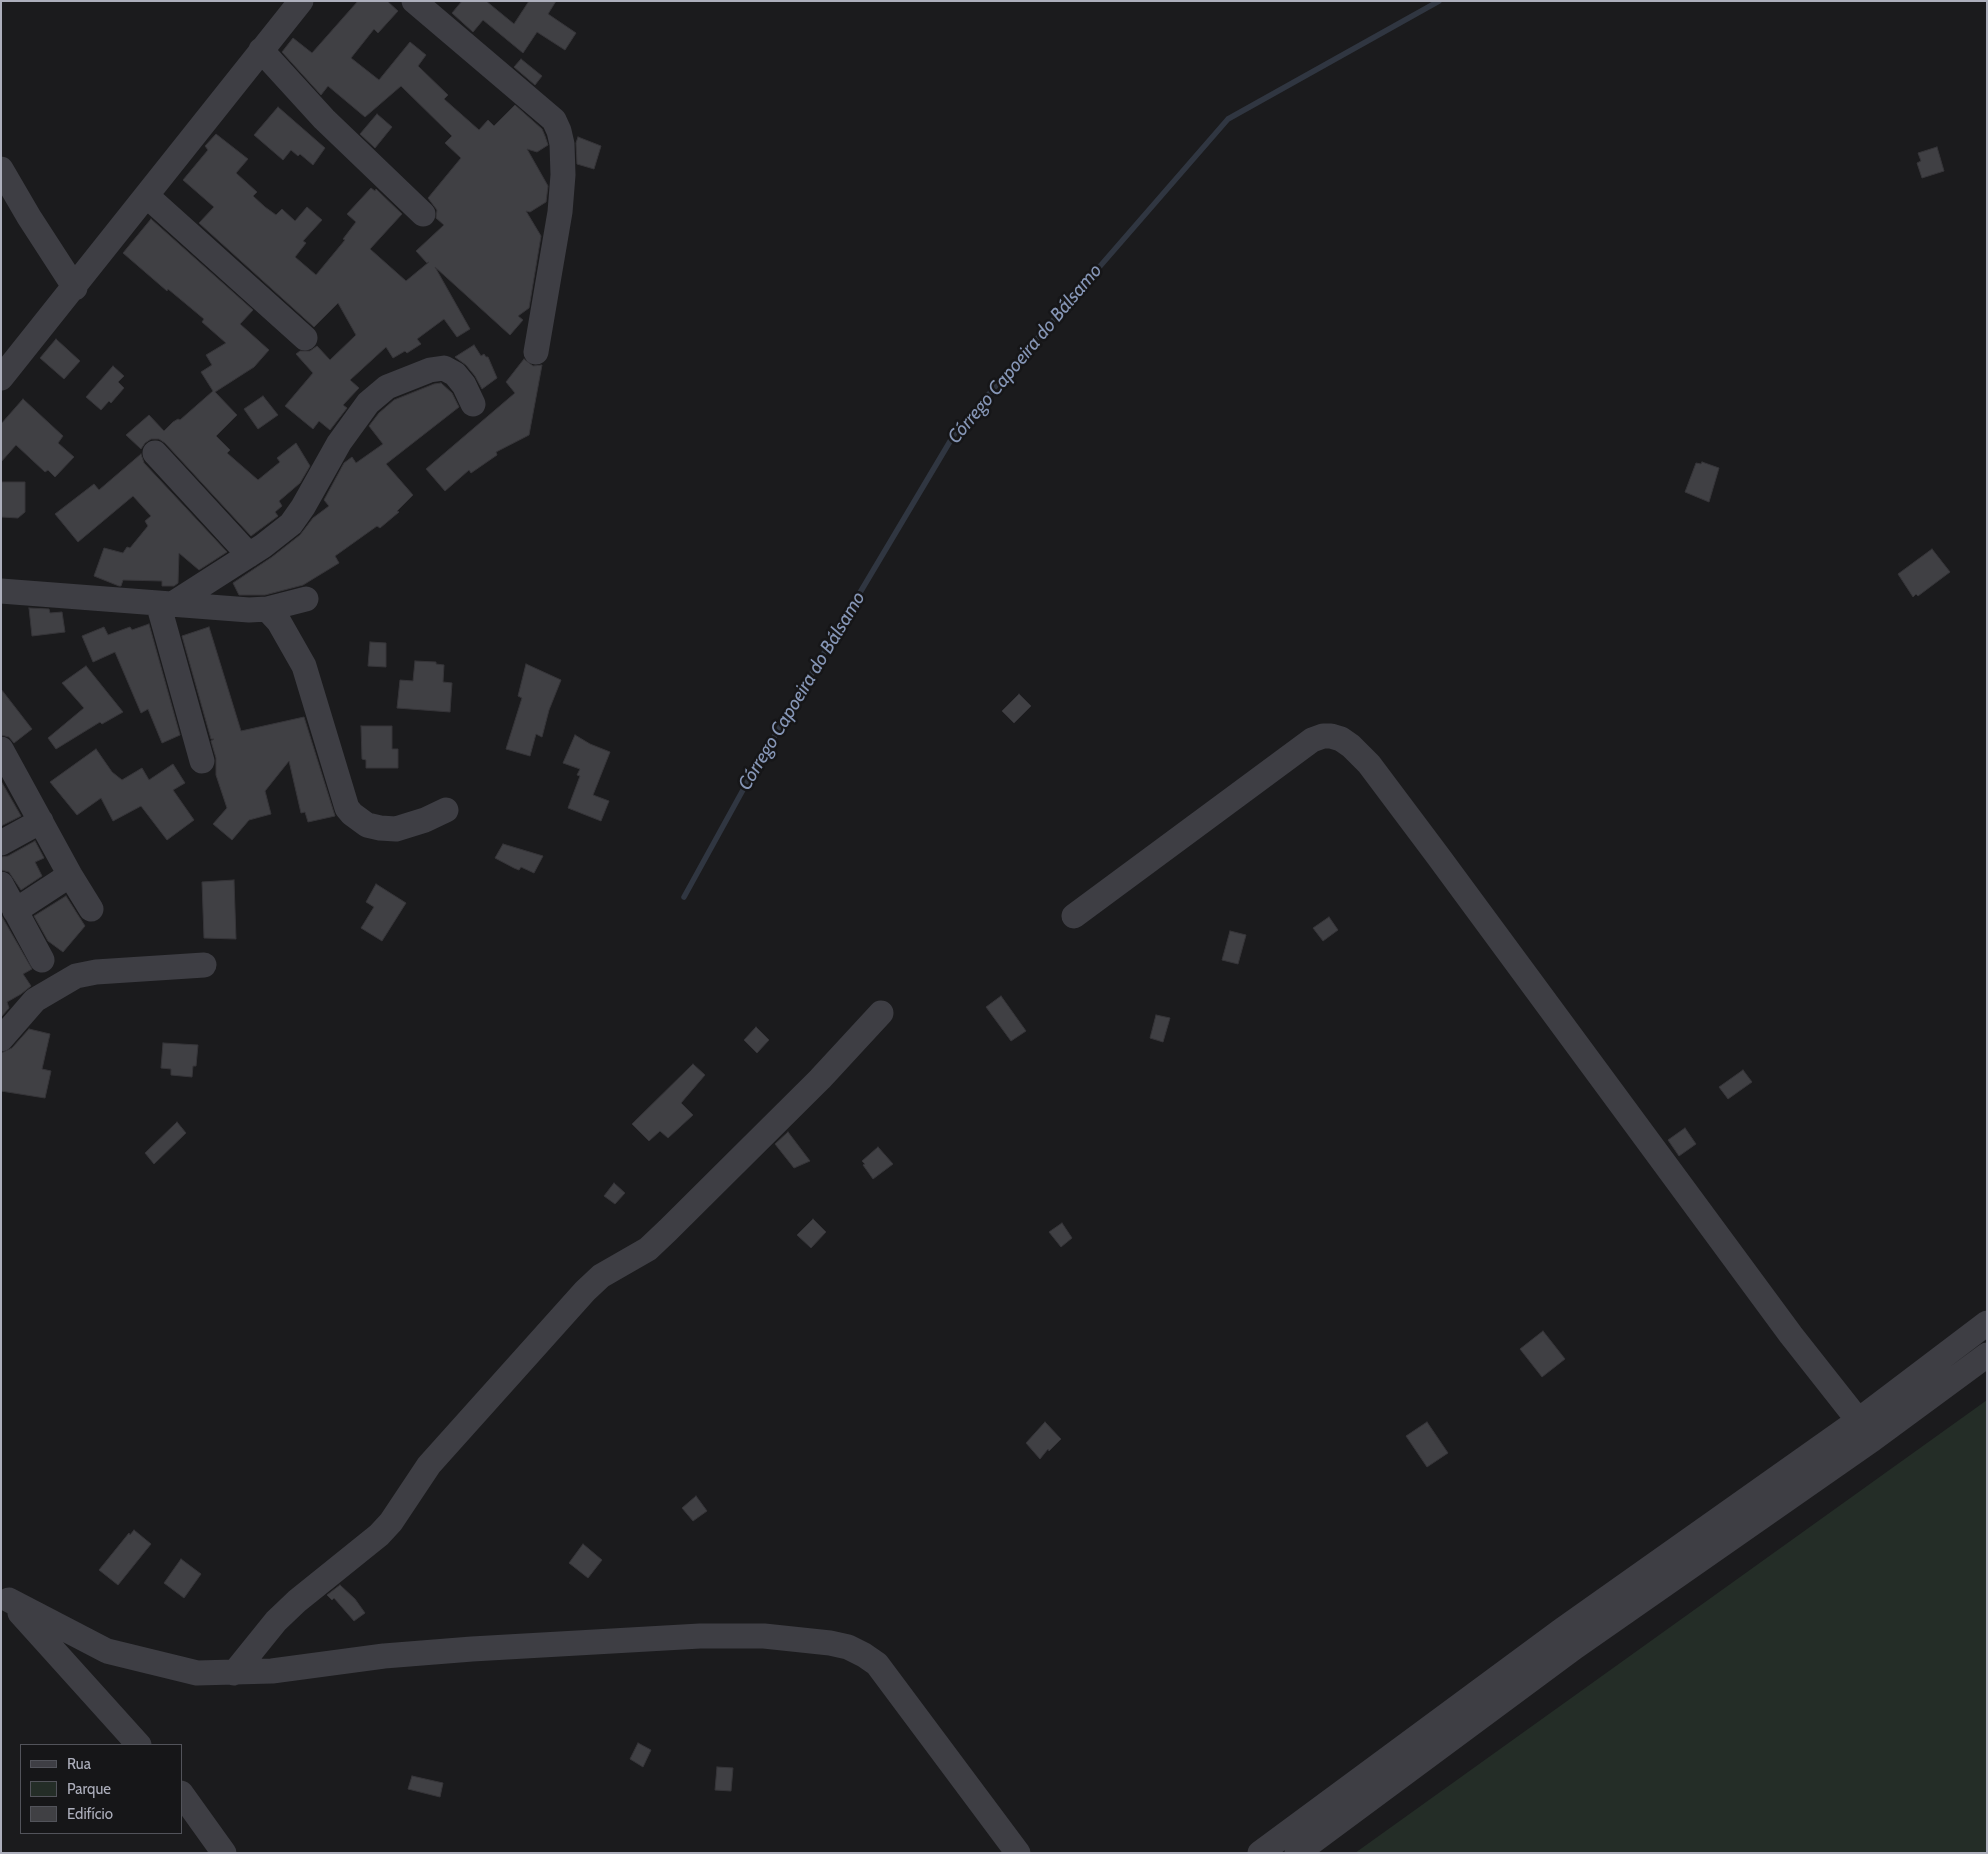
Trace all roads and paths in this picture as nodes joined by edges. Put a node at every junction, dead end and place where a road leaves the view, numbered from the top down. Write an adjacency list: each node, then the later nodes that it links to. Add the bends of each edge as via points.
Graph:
1 (301, 1): 3 (street)
2 (414, 1): 9 (street, via 554,120 560,131 563,175 560,212)
3 (261, 50): 5 (street); 6 (street, via 324,119)
4 (1, 169): 7 (street)
5 (147, 196): 7 (street); 8 (street)
6 (423, 214)
7 (75, 288): 10 (street)
8 (305, 338)
9 (536, 352)
10 (1, 378)
11 (473, 404): 13 (street, via 464,385 455,374 444,368 430,370 387,387 368,403 339,443 291,524)
12 (155, 453): 13 (street)
13 (248, 555): 16 (street)
14 (1, 591): 16 (street)
15 (306, 599): 17 (street)
16 (166, 603): 17 (street); 19 (street)
17 (267, 609): 20 (street, via 279,622 304,666 347,808 352,814 368,825 396,829)
18 (1, 749): 21 (street)
19 (202, 761)
20 (446, 810)
21 (40, 821): 22 (street); 23 (street)
22 (1, 843)
23 (70, 875): 25 (street); 26 (street)
24 (1, 884): 26 (street)
25 (91, 909)
26 (16, 911): 28 (street)
27 (1074, 916): 34 (street, via 1312,740 1323,736 1341,739 1369,764 1791,1336)
28 (42, 960)
29 (204, 965): 31 (street, via 76,976 35,1000)
30 (881, 1012): 36 (street, via 820,1079 648,1249 601,1276 585,1291 430,1465 391,1522 283,1615)
31 (1, 1039)
32 (1987, 1323): 34 (street)
33 (1987, 1355): 34 (street)
34 (1866, 1430): 41 (street, via 1562,1630); 42 (street)
35 (5, 1596): 36 (street, via 107,1651 197,1673); 37 (street)
36 (234, 1673): 40 (street, via 384,1656 535,1644 700,1636 764,1636 830,1643 864,1655 877,1664)
37 (138, 1744)
38 (182, 1794): 39 (street)
39 (224, 1853)
40 (1018, 1853)
41 (1260, 1853)
42 (1296, 1853)

